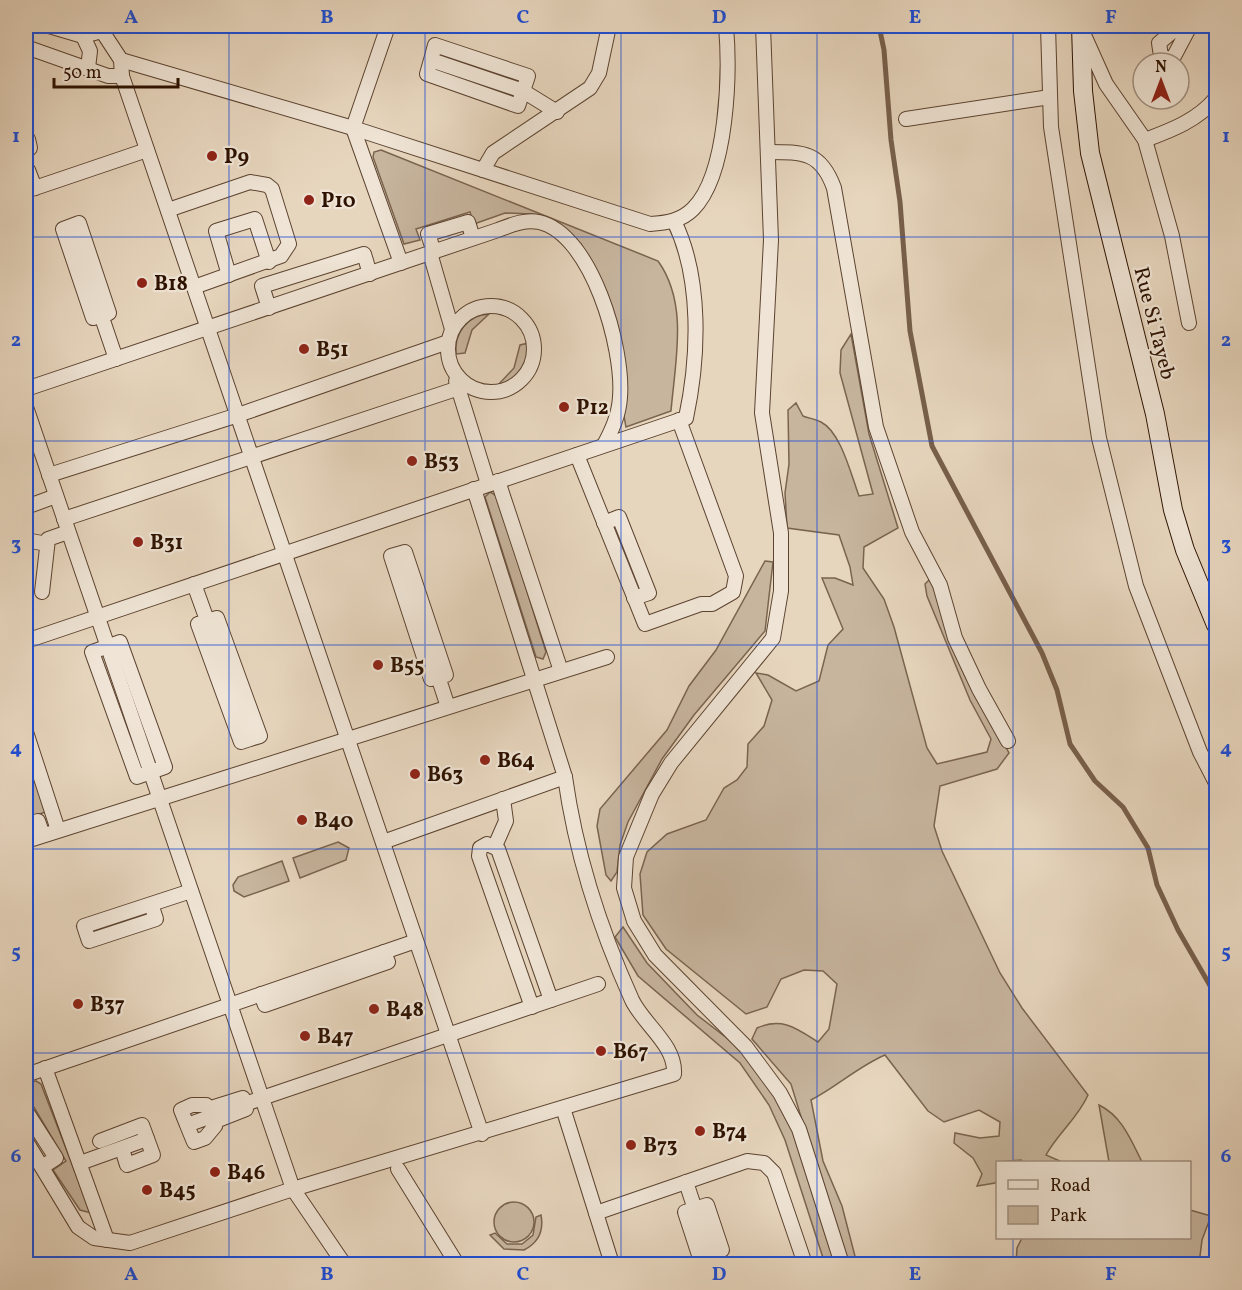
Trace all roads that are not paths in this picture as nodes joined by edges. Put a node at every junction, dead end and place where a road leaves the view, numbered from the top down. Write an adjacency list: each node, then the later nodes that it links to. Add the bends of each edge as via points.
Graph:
1 (49, 26): 11 (street)
2 (388, 26): 21 (street)
3 (609, 26): 19 (street, via 599,73 590,88)
4 (726, 26): 29 (street, via 728,81 722,134 702,198 691,211)
5 (763, 26): 24 (street)
6 (1048, 26): 17 (street)
7 (1179, 26): 8 (street, via 1159,43 1161,56 1172,60)
8 (1190, 26)
9 (103, 28): 11 (street); 13 (street)
10 (1081, 28): 22 (street, via 1106,84); 67 (main road, Rue Si Tayeb, via 1090,153 1155,414 1173,510)
11 (82, 36): 14 (street, via 90,51)
12 (26, 47): 14 (street)
13 (121, 60): 15 (street); 21 (street)
14 (88, 68): 15 (street, via 108,76)
15 (122, 76): 23 (street)
16 (523, 91): 16 (street, via 518,106 427,74 435,45 528,76); 19 (street)
17 (1050, 97): 20 (street); 79 (street, via 1051,127 1099,438 1136,586 1200,752)
18 (1216, 98): 22 (street, via 1183,125)
19 (558, 112): 25 (street, via 493,153)
20 (906, 119)
21 (353, 128): 25 (street); 33 (street)
22 (1145, 140): 40 (street, via 1172,236)
23 (147, 150): 27 (street); 28 (street)
24 (768, 152): 76 (street, via 809,156 825,166 830,175 876,427 912,532 940,585 955,638); 118 (street, via 771,240 762,413 781,533 781,591 772,638 671,763 652,794 626,857 624,888 634,921 656,955 746,1047 780,1093 799,1129)
25 (483, 170): 29 (street, via 650,224)
26 (26, 171): 27 (street)
27 (30, 190)
28 (168, 210): 32 (street, via 250,182 267,185 272,189 289,244 281,256); 36 (street)
29 (674, 221): 49 (street, via 681,235 696,314 690,396 686,418)
30 (70, 226): 43 (street, via 63,229 93,318 101,316)
31 (432, 252): 33 (street); 37 (street); 50 (street, via 523,222 552,227 567,238 579,253 603,307 618,358 618,413)
32 (269, 262): 35 (street); 35 (street, via 255,219 216,231)
33 (401, 263): 34 (street)
34 (370, 274): 38 (street); 38 (street, via 364,254 262,286)
35 (229, 275): 36 (street)
36 (194, 287): 41 (street)
37 (442, 292): 39 (street, via 454,304); 42 (street)
38 (269, 308): 41 (street)
39 (471, 310): 42 (street); 44 (street, via 496,306 520,316 534,339 532,365 515,385 496,392 471,387)
40 (1190, 322)
41 (208, 329): 43 (street); 48 (street)
42 (450, 336): 44 (street); 48 (street)
43 (116, 359): 46 (street)
44 (452, 368): 45 (street)
45 (459, 388): 52 (street); 54 (street)
46 (26, 389)
47 (26, 406): 53 (street)
48 (237, 415): 52 (street); 53 (street)
49 (679, 420): 50 (street); 51 (street, via 736,576 735,587 728,596 712,604 700,604 645,624 634,598 649,592 619,517 604,523)
50 (604, 445): 51 (street)
51 (577, 454): 54 (street)
52 (252, 457): 58 (street); 61 (street)
53 (49, 475): 56 (street)
54 (493, 483): 55 (street); 71 (street)
55 (474, 489): 61 (street); 72 (street)
56 (56, 496): 57 (street); 58 (street)
57 (26, 507)
58 (66, 525): 60 (street); 65 (street)
59 (31, 542): 60 (street)
60 (47, 544): 64 (street)
61 (284, 553): 63 (street); 75 (street)
62 (398, 554): 73 (street, via 390,556 431,679 438,677)
63 (194, 584): 65 (street); 66 (street)
64 (42, 592)
65 (97, 616): 68 (street); 69 (street)
66 (207, 621): 66 (street, via 198,624 241,742 260,736 217,618)
67 (1216, 625)
68 (26, 641)
69 (107, 646): 77 (street, via 120,642 165,767); 77 (street, via 92,652 137,777)
70 (607, 657): 71 (street)
71 (561, 671): 72 (street)
72 (536, 679): 73 (street); 78 (street)
73 (448, 707): 75 (street)
74 (26, 732): 83 (street)
75 (348, 739): 80 (street); 86 (street)
76 (1008, 741)
77 (150, 773): 80 (street)
78 (565, 777): 81 (street); 100 (street, via 575,843 620,973 634,1005 675,1064 674,1074)
79 (1216, 783)
80 (159, 798): 83 (street); 88 (street)
81 (503, 799): 86 (street); 87 (street, via 506,821)
82 (26, 825): 84 (street, via 38,821)
83 (58, 830): 84 (street)
84 (43, 835): 85 (street)
85 (26, 841)
86 (382, 842): 90 (street)
87 (495, 846): 92 (street); 94 (street, via 483,846 478,856)
88 (191, 891): 89 (street); 93 (street)
89 (151, 904): 89 (street, via 156,920 89,942 84,926)
90 (416, 941): 93 (street); 95 (street)
91 (598, 984): 92 (street)
92 (551, 1000): 94 (street)
93 (230, 1005): 96 (street); 98 (street)
94 (532, 1007): 95 (street)
95 (448, 1035): 98 (street); 102 (street)
96 (45, 1068): 97 (street); 105 (street)
97 (26, 1075)
98 (262, 1098): 99 (street); 109 (street)
99 (245, 1104): 99 (street, via 246,1109 213,1122 215,1126 205,1138 194,1142 181,1110 192,1105 206,1105 208,1109 243,1098)
100 (563, 1108): 102 (street); 111 (street)
101 (26, 1111): 106 (street, via 56,1158)
102 (482, 1134): 109 (street)
103 (26, 1141): 106 (street)
104 (118, 1150): 104 (street, via 127,1165 153,1155 142,1125 105,1139); 105 (street)
105 (80, 1163): 112 (street)
106 (42, 1167): 112 (street, via 78,1227 94,1238)
107 (398, 1169): 115 (street)
108 (686, 1182): 110 (street); 111 (street); 117 (street, via 747,1161 764,1163 774,1173)
109 (293, 1190): 112 (street, via 130,1243); 114 (street)
110 (695, 1209): 113 (street, via 685,1212 700,1258); 113 (street, via 707,1205 722,1250)
111 (596, 1213): 116 (street)
112 (107, 1240)
113 (711, 1259)
114 (344, 1264)
115 (457, 1264)
116 (612, 1264)
117 (805, 1264)
118 (842, 1264)

